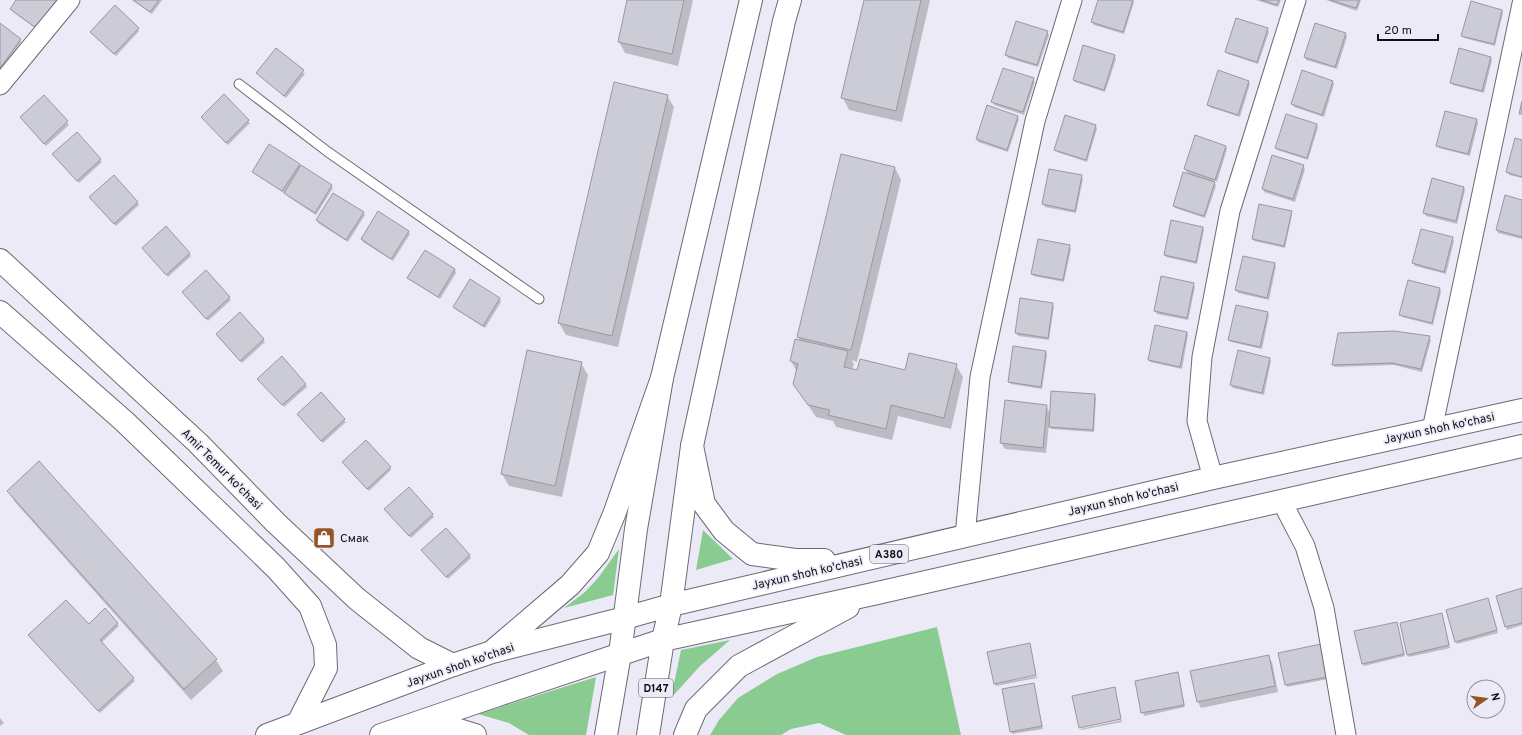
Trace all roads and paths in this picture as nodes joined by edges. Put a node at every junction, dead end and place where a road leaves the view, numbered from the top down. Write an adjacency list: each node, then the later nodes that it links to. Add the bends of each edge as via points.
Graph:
1 (70, 0): 8 (street)
2 (751, 0): 12 (main road)
3 (790, 0): 15 (main road)
4 (1072, 0): 19 (street, via 1035,121 980,377)
5 (1296, 0): 17 (street, via 1230,211 1202,357 1197,421)
6 (1522, 4): 14 (street)
7 (238, 84): 10 (lane, via 328,152)
8 (0, 85)
9 (0, 260): 27 (main road, Amir Temur ko'chasi, via 198,444 276,523 357,599 419,648)
10 (539, 299)
11 (0, 312): 28 (main road, via 125,422 276,568 310,606 325,645 326,668)
12 (662, 378): 23 (main road, via 636,529); 25 (main road, via 598,553 570,585)
13 (1522, 410): 14 (main road, Jayxun shoh ko'chasi / A380)
14 (1432, 430): 17 (main road, Jayxun shoh ko'chasi / A380)
15 (692, 446): 20 (main road, via 704,504 724,531 752,554 795,560); 22 (main road)
16 (1522, 446): 18 (main road)
17 (1213, 478): 19 (main road, Jayxun shoh ko'chasi / A380)
18 (1282, 502): 21 (main road); 36 (street, via 1305,546 1324,608)
19 (965, 536): 20 (main road, Jayxun shoh ko'chasi / A380)
20 (867, 559): 22 (main road, Jayxun shoh ko'chasi / A380)
21 (873, 594): 24 (main road); 35 (main road, via 739,666 696,709)
22 (671, 605): 23 (main road, Jayxun shoh ko'chasi / A380); 24 (main road)
23 (624, 618): 25 (main road, Jayxun shoh ko'chasi / A380); 26 (main road)
24 (663, 640): 26 (main road); 34 (main road, D147)
25 (492, 652): 27 (main road, Jayxun shoh ko'chasi / A380)
26 (620, 654): 30 (main road); 33 (main road)
27 (453, 665): 28 (main road, Jayxun shoh ko'chasi / A380)
28 (298, 723): 29 (main road, Jayxun shoh ko'chasi / A380)
29 (267, 735)
30 (381, 735)
31 (397, 735): 32 (main road, via 449,727)
32 (475, 735)
33 (606, 735)
34 (648, 735)
35 (685, 735)
36 (1346, 735)

